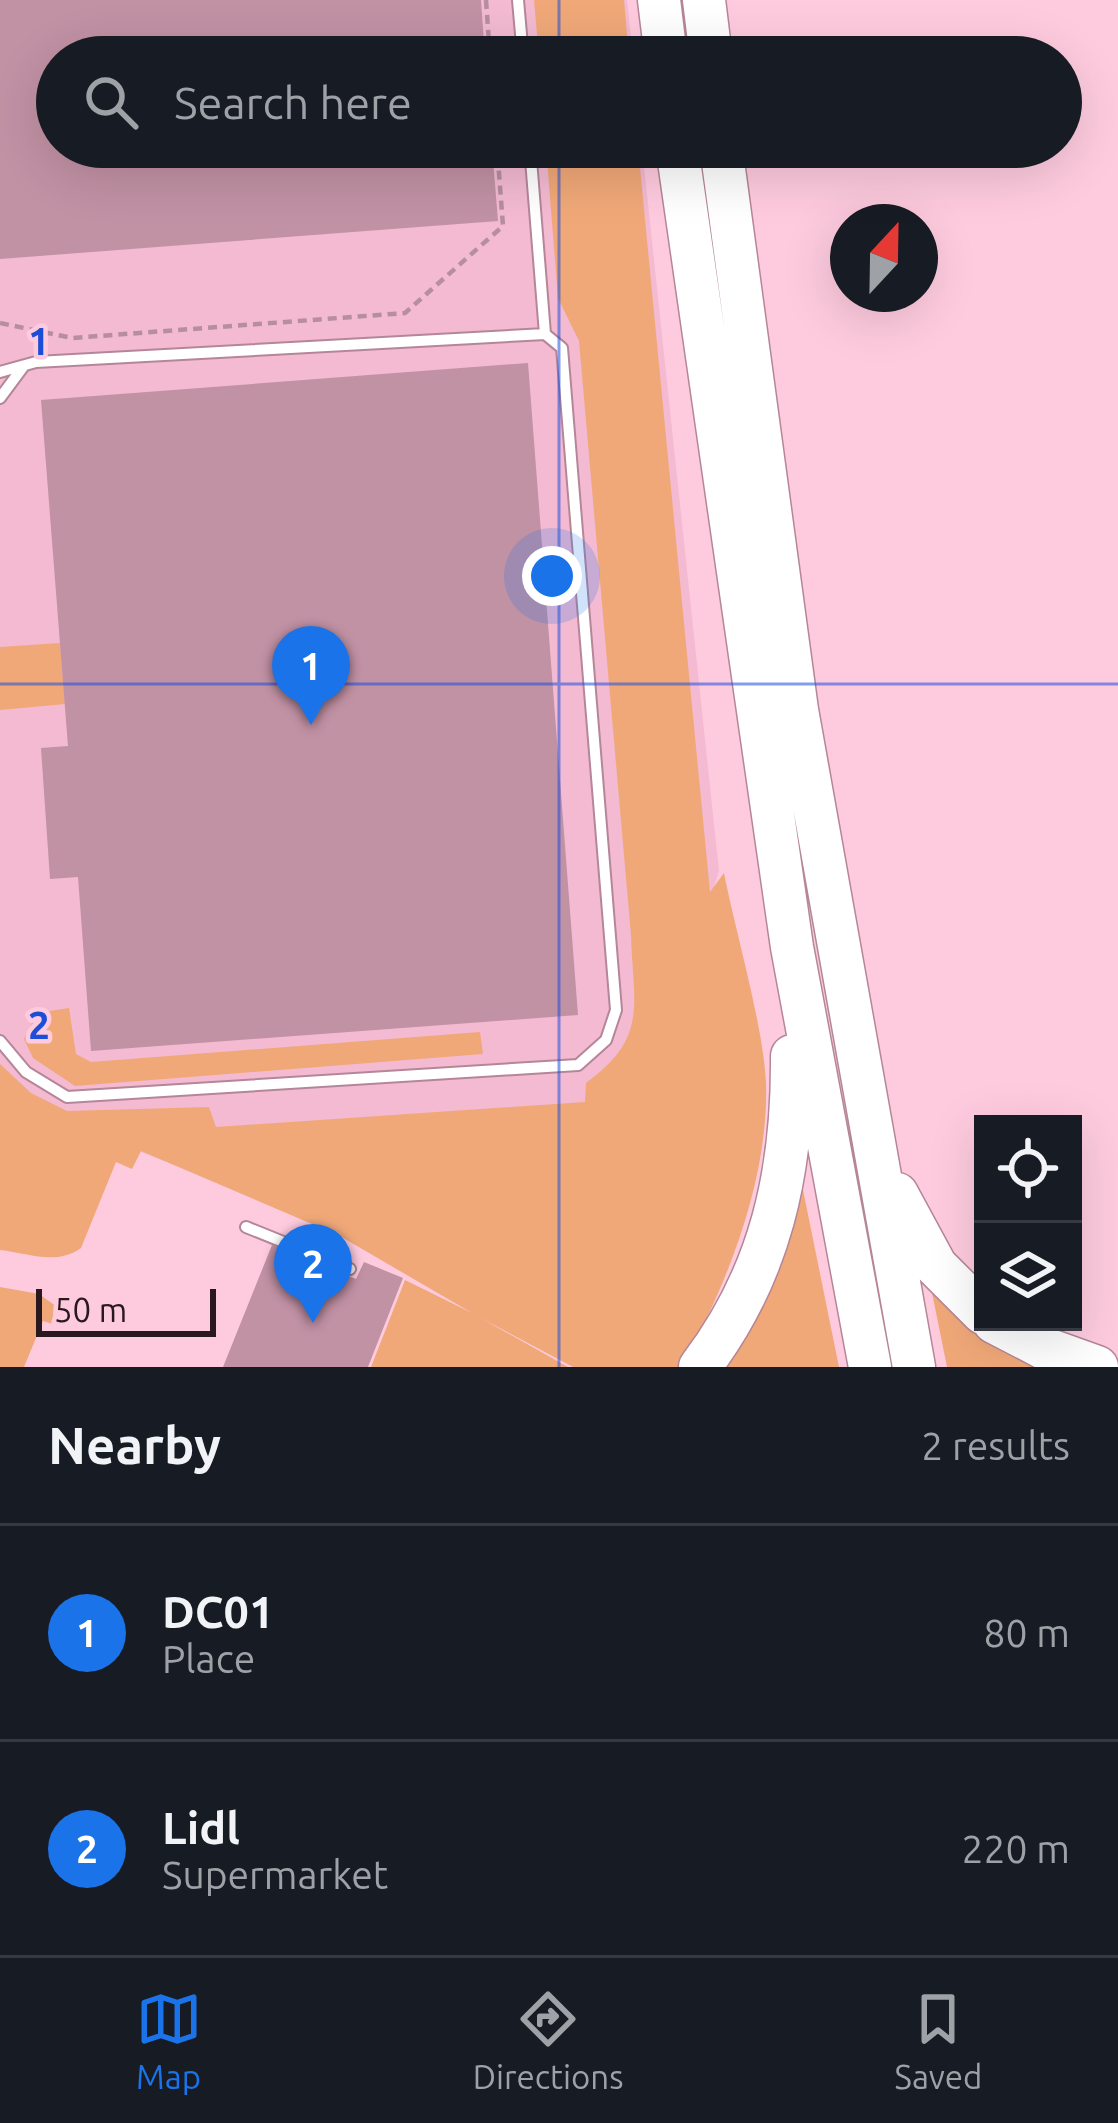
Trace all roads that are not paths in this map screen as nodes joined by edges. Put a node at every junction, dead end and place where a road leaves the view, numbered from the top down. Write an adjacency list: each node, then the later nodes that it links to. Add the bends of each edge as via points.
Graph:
1 (518, 0): 4 (lane)
2 (659, 0): 5 (highway)
3 (704, 0): 6 (highway)
4 (521, 36)
5 (663, 36)
6 (708, 36)
7 (532, 168): 10 (lane)
8 (680, 168): 14 (highway)
9 (724, 168): 16 (highway, via 797,710)
10 (545, 334): 11 (lane); 15 (lane, via 562,348 616,1010 606,1040 578,1065 68,1097 26,1072)
11 (23, 368): 12 (lane); 13 (lane)
12 (0, 372)
13 (0, 398)
14 (792, 947): 21 (highway, via 793,1107 784,1186 758,1269); 22 (highway)
15 (0, 1041)
16 (865, 1107): 19 (highway, via 914,1231); 23 (highway)
17 (246, 1227): 18 (lane)
18 (350, 1269)
19 (974, 1304)
20 (1015, 1331): 24 (highway)
21 (700, 1367)
22 (870, 1367)
23 (914, 1367)
24 (1097, 1367)

